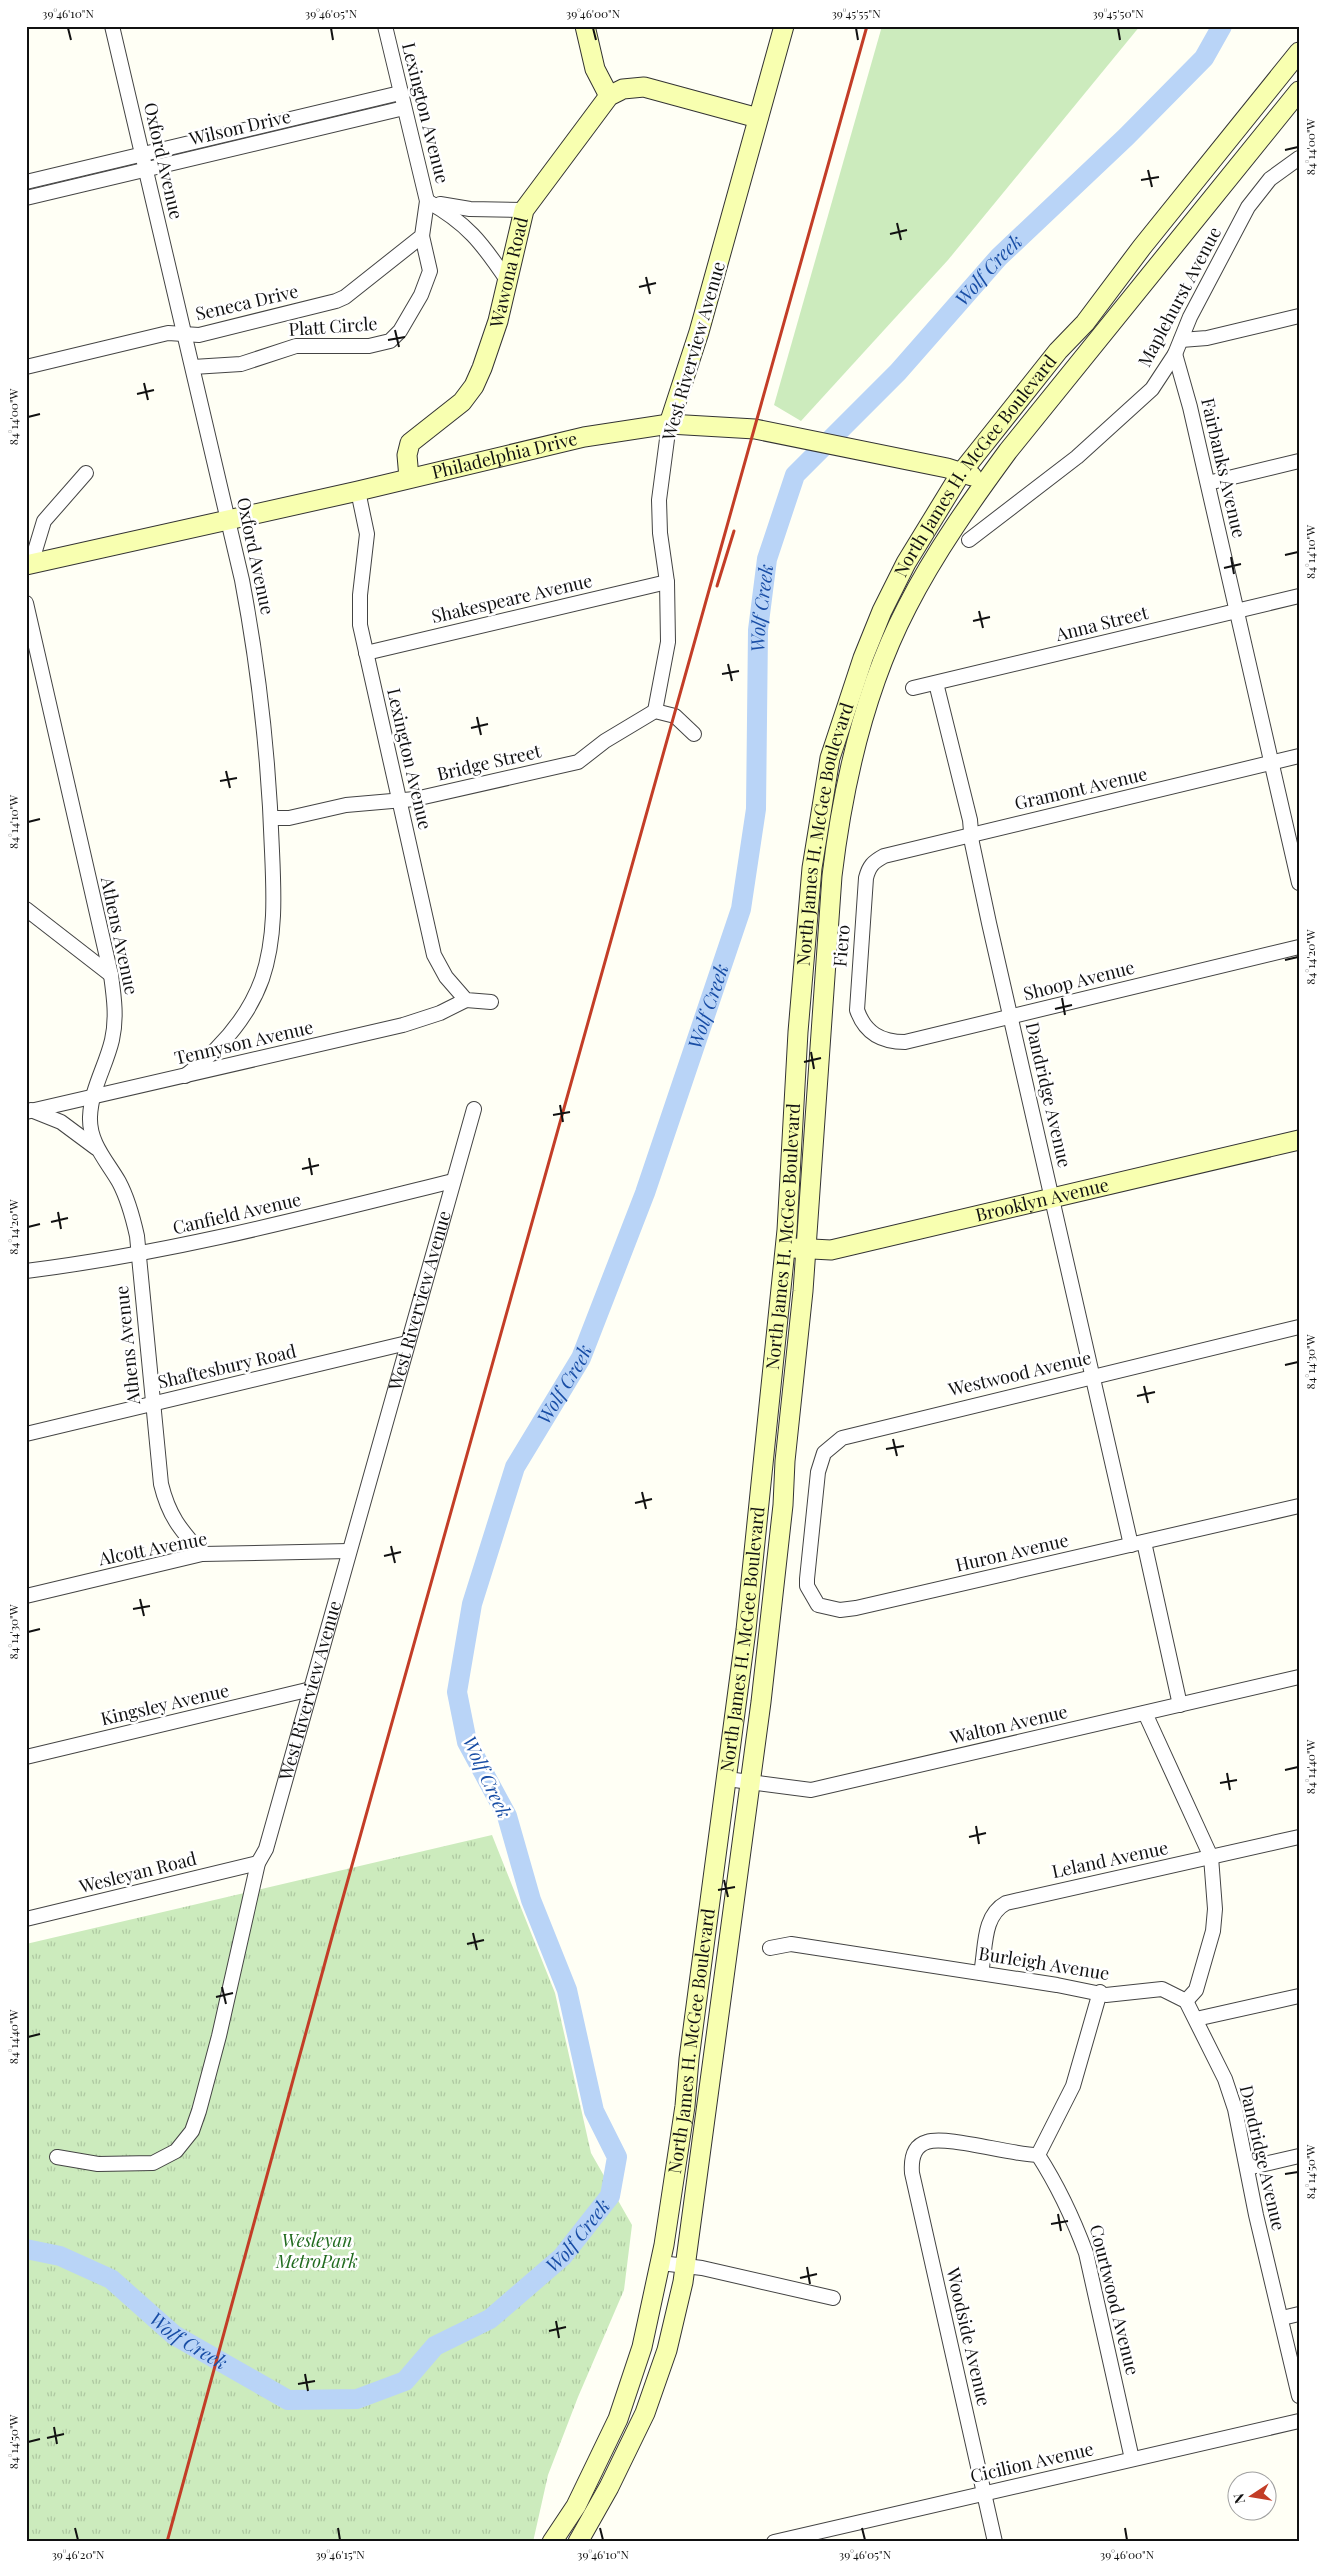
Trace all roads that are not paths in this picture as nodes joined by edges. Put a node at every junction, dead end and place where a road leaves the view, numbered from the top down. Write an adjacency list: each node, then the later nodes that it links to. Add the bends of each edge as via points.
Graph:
1 (112, 26): 11 (street, Oxford Avenue)
2 (385, 26): 7 (street, Lexington Avenue)
3 (585, 26): 8 (main road, via 595,69)
4 (784, 26): 10 (main road, West Riverview Avenue)
5 (1299, 52): 29 (main road, North James H. McGee Boulevard)
6 (1299, 91): 31 (main road, North James H. McGee Boulevard)
7 (400, 93): 9 (street, Lexington Avenue); 11 (street, Wilson Drive)
8 (609, 96): 10 (main road, via 623,89 644,87); 17 (main road, Wawona Road)
9 (404, 108): 13 (street, Wilson Drive); 16 (street, Lexington Avenue)
10 (758, 118): 26 (main road, West Riverview Avenue, via 699,332)
11 (142, 154): 13 (street, Oxford Avenue); 14 (street, Wilson Drive)
12 (1299, 158): 22 (street, Maplehurst Avenue, via 1270,179 1248,207)
13 (146, 169): 15 (street, Wilson Drive); 21 (street, Oxford Avenue)
14 (26, 182)
15 (26, 198)
16 (427, 201): 17 (street, Lexington Avenue, via 470,209); 18 (street); 19 (street, via 452,215 469,230)
17 (524, 210): 19 (main road, Wawona Road)
18 (422, 236): 21 (street, Seneca Drive, via 336,301 199,335); 25 (street, Platt Circle, via 430,271 421,295 400,331 390,341 369,346 296,346 241,364)
19 (507, 280): 30 (main road, Wawona Road, via 498,321 474,386 447,415 410,442 407,455)
20 (1299, 316): 22 (street, via 1207,338)
21 (185, 334): 24 (street, Seneca Drive, via 168,333); 25 (street, Oxford Avenue)
22 (1181, 340): 23 (street, Maplehurst Avenue)
23 (1175, 354): 32 (street, Fairbanks Avenue); 35 (street, Maplehurst Avenue, via 1152,389 1114,425)
24 (26, 367)
25 (193, 367): 34 (street, Oxford Avenue)
26 (669, 424): 29 (main road, Philadelphia Drive, via 755,429); 30 (main road, Philadelphia Drive, via 584,436); 37 (street, West Riverview Avenue, via 659,500 660,533)
27 (1299, 461): 32 (street)
28 (86, 473): 36 (street, via 44,521)
29 (962, 473): 31 (main road, Philadelphia Drive); 68 (main road, North James H. McGee Boulevard, via 906,563 882,611 856,677 830,758 812,868)
30 (409, 478): 33 (main road, Philadelphia Drive)
31 (987, 480): 69 (main road, North James H. McGee Boulevard, via 907,607 854,748 832,876)
32 (1208, 483): 40 (street, Fairbanks Avenue)
33 (358, 491): 34 (main road, Philadelphia Drive); 41 (street, Lexington Avenue, via 367,534 360,595 360,625)
34 (229, 520): 36 (main road, Philadelphia Drive); 49 (street, Oxford Avenue, via 256,659)
35 (969, 540)
36 (29, 564)
37 (668, 582): 41 (street, Shakespeare Avenue); 44 (street, West Riverview Avenue, via 668,642)
38 (1299, 596): 40 (street, Anna Street)
39 (26, 603): 55 (street, Athens Avenue)
40 (1236, 611): 42 (street, Anna Street); 47 (street, Fairbanks Avenue)
41 (366, 653): 48 (street, Lexington Avenue)
42 (936, 683): 43 (street, Anna Street); 50 (street, Dandridge Avenue)
43 (913, 688)
44 (655, 711): 45 (street, via 675,716); 48 (street, Bridge Street, via 605,741 578,762)
45 (694, 734)
46 (1299, 756): 47 (street, Gramont Avenue)
47 (1271, 763): 50 (street, Gramont Avenue); 52 (street, Fairbanks Avenue)
48 (399, 800): 49 (street, Bridge Street, via 346,805 289,818); 56 (street, Lexington Avenue, via 434,955 446,977)
49 (271, 818): 60 (street, Oxford Avenue, via 272,930 262,979 235,1026 210,1057)
50 (971, 835): 51 (street, Gramont Avenue, via 884,856); 58 (street, Dandridge Avenue)
51 (873, 862): 59 (street, Fiero, via 866,878 856,1001 860,1019)
52 (1299, 883)
53 (26, 909): 55 (street)
54 (1299, 947): 58 (street, Shoop Avenue)
55 (111, 975): 61 (street, Athens Avenue, via 112,1040)
56 (466, 1000): 57 (street); 60 (street, Tennyson Avenue, via 403,1025)
57 (490, 1002)
58 (1011, 1017): 59 (street, Shoop Avenue, via 905,1042 887,1041); 67 (street, Dandridge Avenue)
59 (870, 1031)
60 (185, 1076): 61 (street, Tennyson Avenue)
61 (94, 1096): 63 (street, Tennyson Avenue); 65 (street, Athens Avenue, via 90,1117)
62 (474, 1109): 66 (street, West Riverview Avenue)
63 (28, 1110): 65 (street, via 61,1122)
64 (1299, 1140): 67 (main road, Brooklyn Avenue)
65 (96, 1148): 70 (street, Athens Avenue, via 120,1183 127,1200)
66 (453, 1181): 70 (street, Canfield Avenue); 73 (street, West Riverview Avenue)
67 (1052, 1198): 69 (main road, Brooklyn Avenue, via 831,1250); 74 (street, Dandridge Avenue)
68 (785, 1247): 69 (main road, Brooklyn Avenue); 88 (main road, North James H. McGee Boulevard, via 747,1620)
69 (806, 1249): 89 (main road, North James H. McGee Boulevard, via 785,1460 784,1505)
70 (139, 1255): 71 (street, Canfield Avenue); 75 (street, Athens Avenue)
71 (26, 1271)
72 (1299, 1327): 74 (street, Westwood Avenue)
73 (407, 1343): 75 (street, Shaftesbury Road); 80 (street, West Riverview Avenue)
74 (1093, 1376): 78 (street, Westwood Avenue, via 842,1438 824,1454 820,1464); 79 (street, Dandridge Avenue)
75 (153, 1404): 76 (street, Shaftesbury Road); 81 (street, Athens Avenue, via 165,1501 175,1522)
76 (26, 1434)
77 (1299, 1506): 79 (street, Huron Avenue)
78 (813, 1522): 79 (street, Huron Avenue, via 807,1586 818,1605 840,1610)
79 (1138, 1543): 85 (street, Dandridge Avenue)
80 (350, 1551): 81 (street, Alcott Avenue); 84 (street, West Riverview Avenue)
81 (202, 1554): 82 (street, Alcott Avenue)
82 (26, 1596)
83 (1299, 1677): 85 (street, Walton Avenue)
84 (311, 1689): 87 (street, Kingsley Avenue); 92 (street, West Riverview Avenue, via 266,1849)
85 (1180, 1704): 86 (street, Walton Avenue)
86 (1146, 1714): 89 (street, Walton Avenue, via 811,1790); 91 (street)
87 (26, 1757)
88 (727, 1779): 89 (street, Walton Avenue); 104 (main road, North James H. McGee Boulevard, via 688,2059 685,2106)
89 (750, 1782): 105 (main road, North James H. McGee Boulevard)
90 (1299, 1837): 91 (street, Leland Avenue)
91 (1211, 1857): 95 (street, Leland Avenue, via 1006,1903 993,1913 989,1922); 98 (street, via 1215,1902 1213,1931 1196,1990)
92 (258, 1863): 93 (street, Wesleyan Road); 102 (street, West Riverview Avenue, via 218,2036 192,2130 176,2151 153,2163 98,2164)
93 (26, 1919)
94 (770, 1948): 95 (street, Burleigh Avenue, via 791,1944)
95 (981, 1973): 96 (street, Burleigh Avenue)
96 (1100, 1992): 98 (street, Burleigh Avenue, via 1106,1995 1162,1989); 100 (street, via 1073,2086)
97 (1299, 1996): 99 (street)
98 (1186, 2001): 99 (street)
99 (1196, 2019): 103 (street, Dandridge Avenue, via 1230,2094)
100 (1038, 2155): 111 (street, Courtwood Avenue, via 1065,2200 1086,2253); 112 (street, Woodside Avenue, via 940,2141 923,2143 915,2150 912,2165)
101 (1299, 2156): 103 (street)
102 (57, 2157)
103 (1247, 2168): 108 (street, Dandridge Avenue)
104 (661, 2263): 105 (street); 113 (main road, North James H. McGee Boulevard, via 642,2348 618,2419 576,2506)
105 (685, 2266): 106 (street); 114 (main road, North James H. McGee Boulevard, via 667,2350 646,2412)
106 (833, 2298)
107 (1299, 2314): 108 (street)
108 (1282, 2318): 109 (street, Dandridge Avenue)
109 (1299, 2396)
110 (1299, 2421): 111 (street, Cicilion Avenue)
111 (1132, 2459): 112 (street, Cicilion Avenue)
112 (983, 2494): 115 (street, Cicilion Avenue); 116 (street, Woodside Avenue)
113 (552, 2542)
114 (578, 2542)
115 (774, 2542)
116 (995, 2542)

